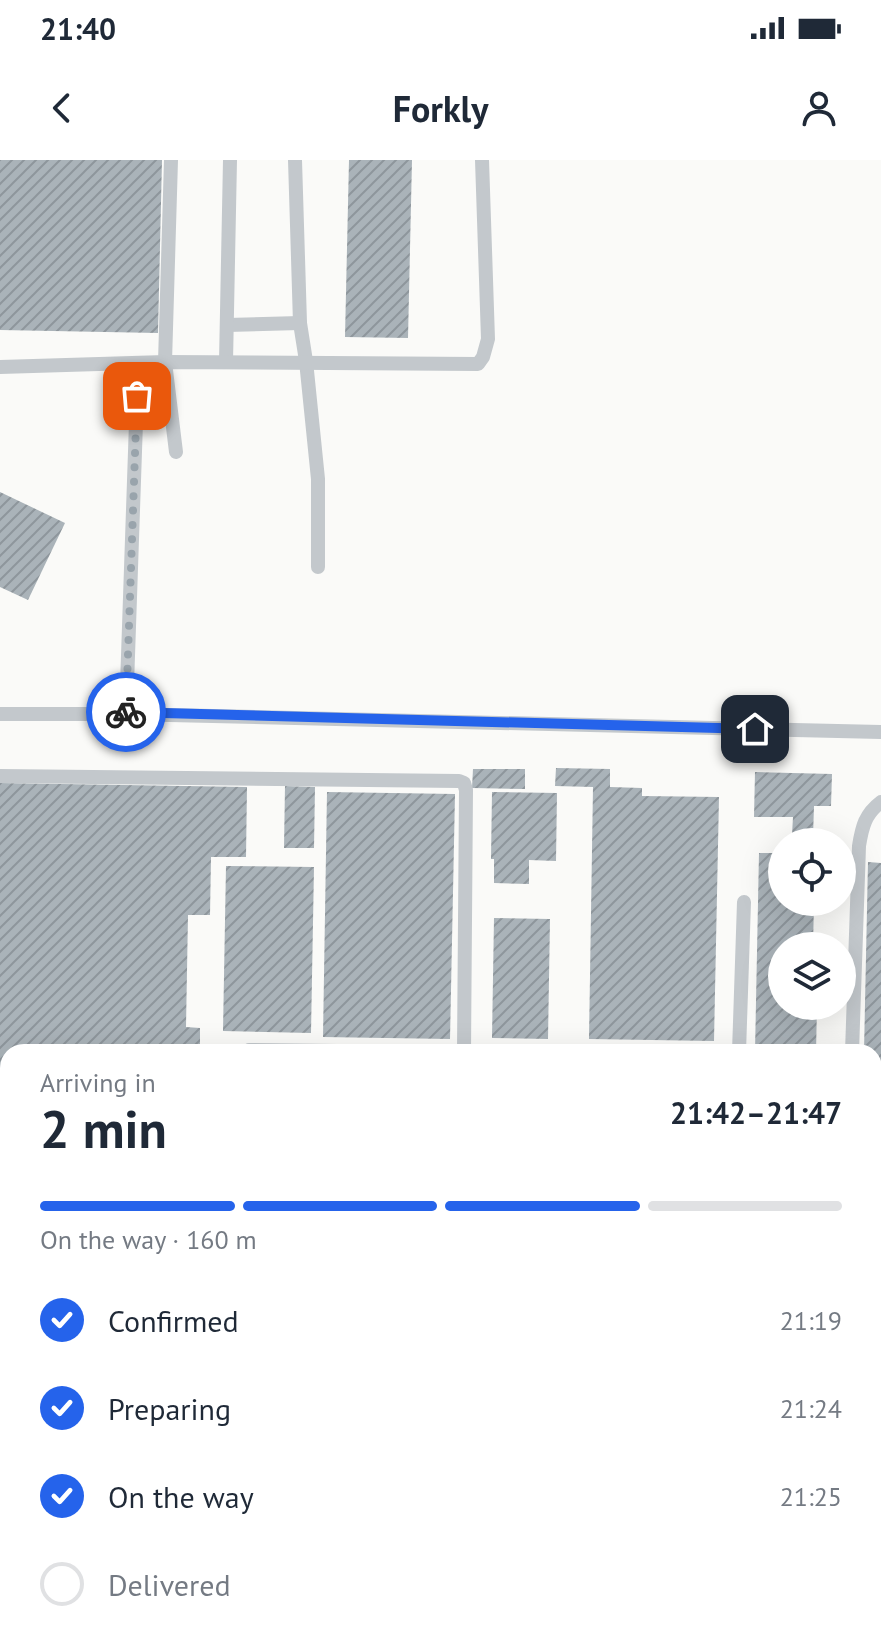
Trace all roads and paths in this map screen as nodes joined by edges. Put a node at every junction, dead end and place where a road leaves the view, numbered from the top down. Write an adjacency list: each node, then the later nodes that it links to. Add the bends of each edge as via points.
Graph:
1 (171, 160): 8 (lane)
2 (230, 160): 6 (lane)
3 (295, 160): 5 (lane)
4 (482, 160): 7 (lane, via 488,339 478,364)
5 (300, 323): 6 (lane); 7 (lane)
6 (227, 325): 9 (lane)
7 (306, 361): 9 (lane); 13 (lane, via 318,479)
8 (165, 362): 9 (lane); 10 (lane); 12 (lane)
9 (226, 362)
10 (138, 364): 11 (lane); 15 (lane)
11 (0, 367)
12 (176, 452)
13 (318, 567)
14 (0, 714): 15 (lane)
15 (126, 714): 16 (lane)
16 (881, 732)
17 (0, 776): 20 (lane, via 464,783)
18 (881, 802): 22 (lane, via 862,825 859,846)
19 (744, 902): 21 (lane)
20 (464, 1044)
21 (739, 1044)
22 (852, 1044)

